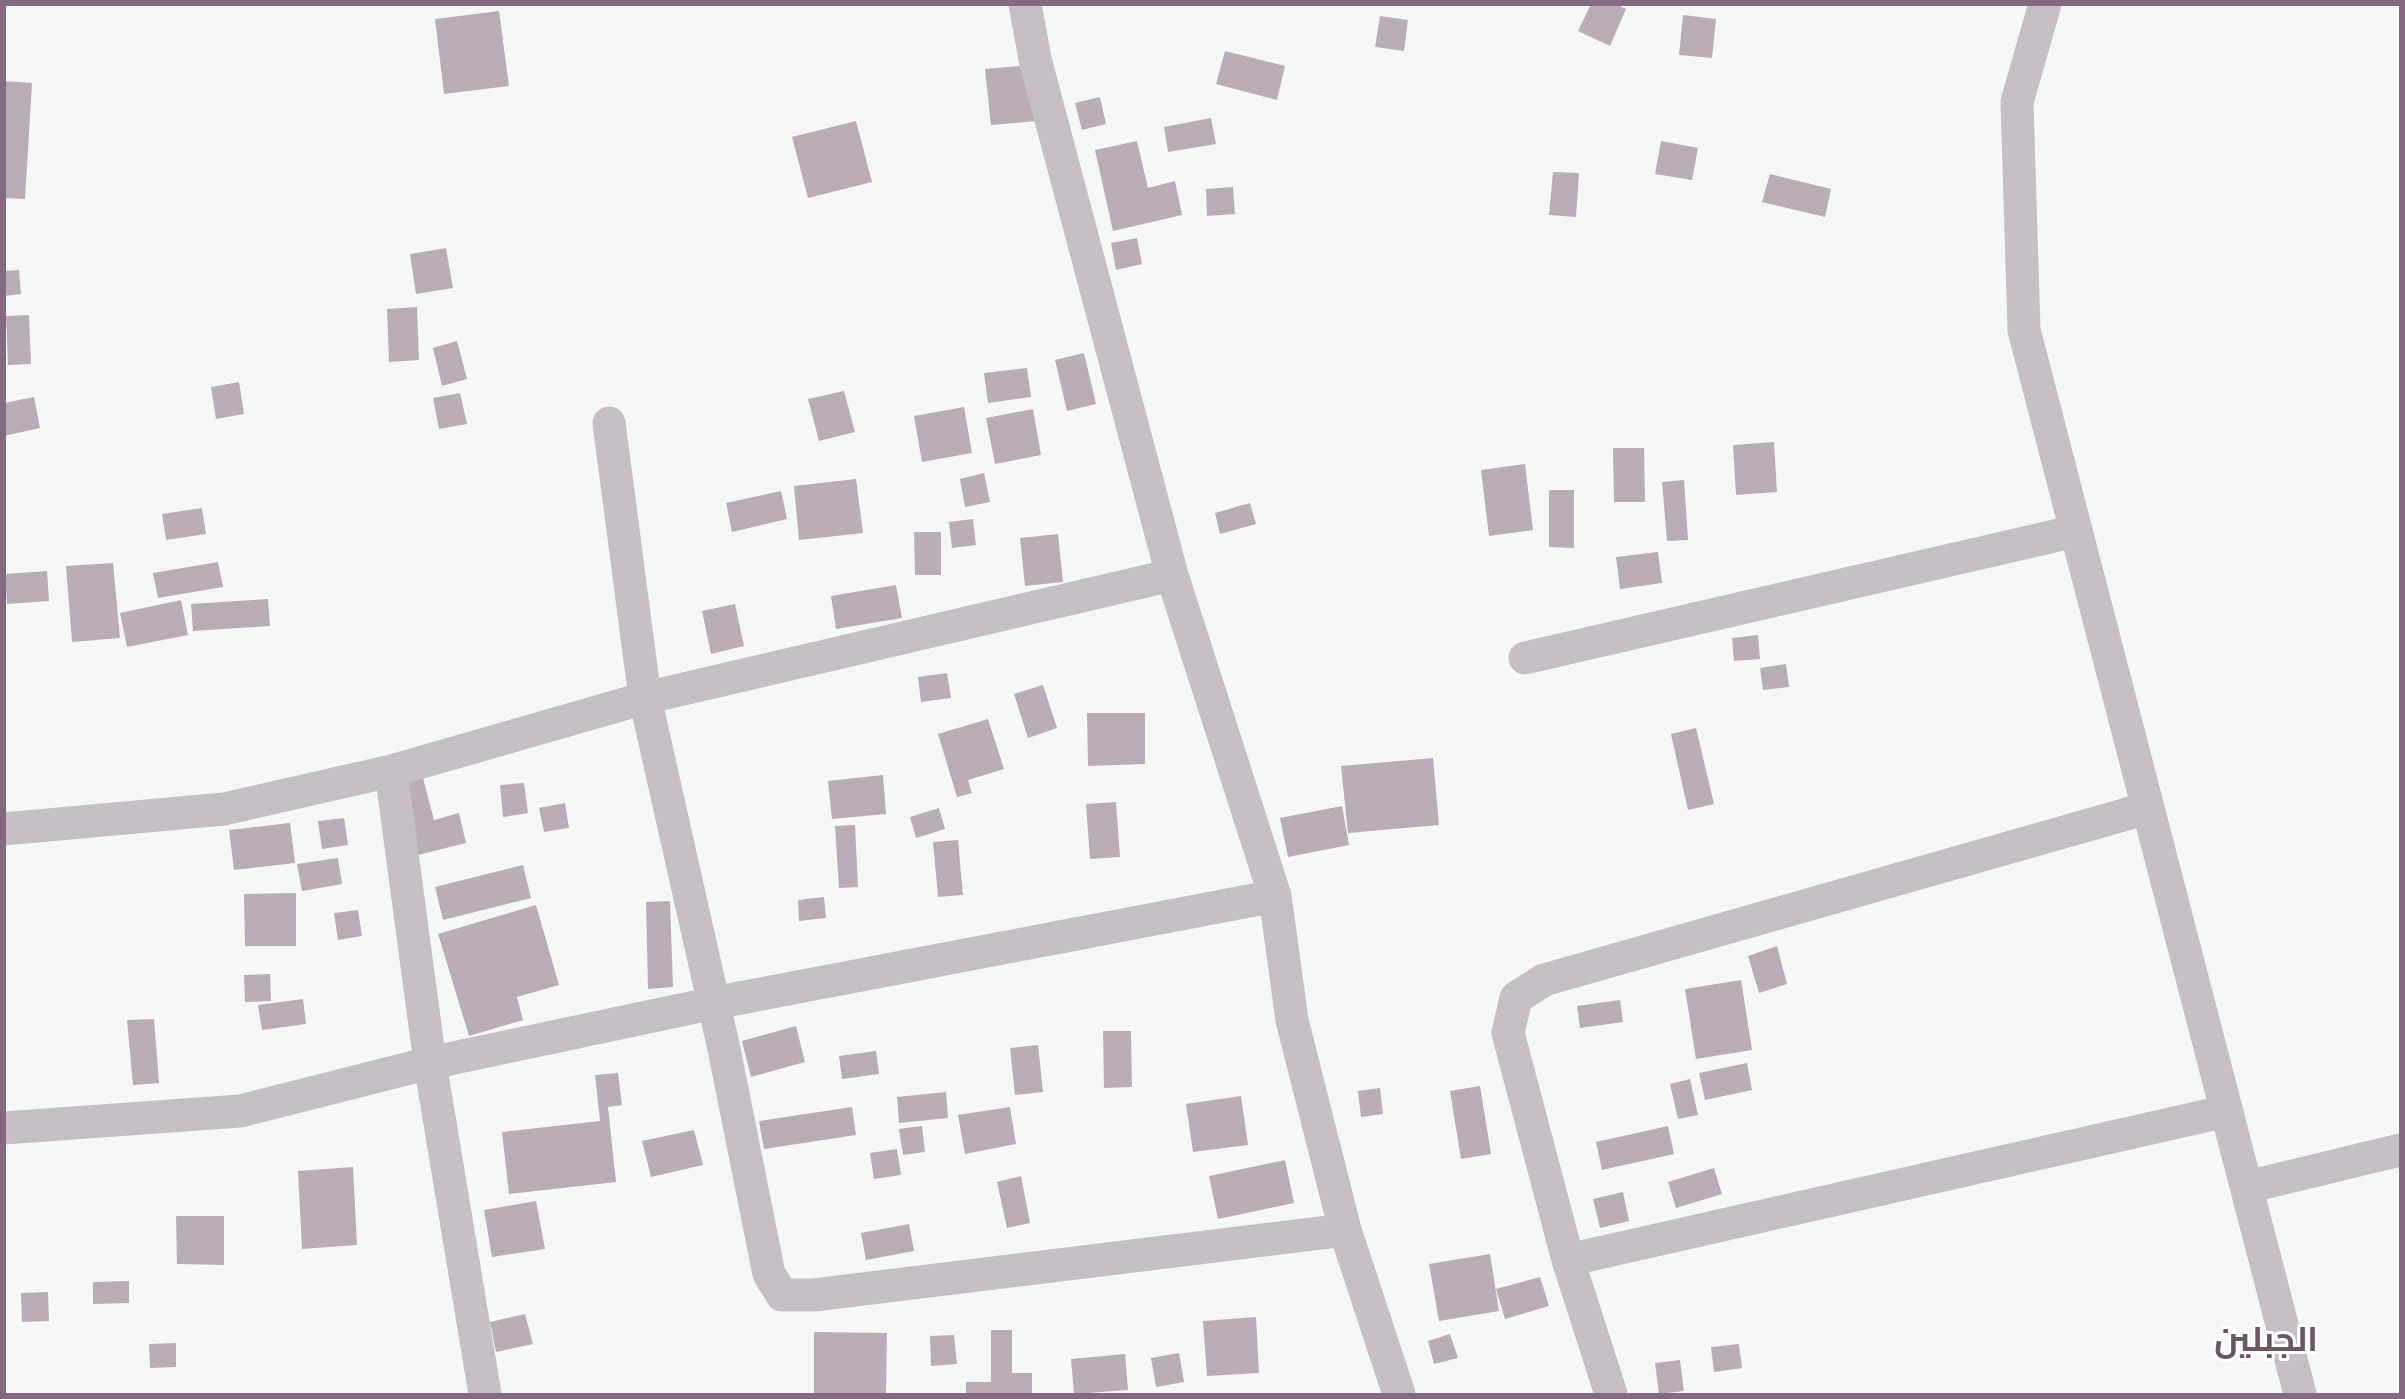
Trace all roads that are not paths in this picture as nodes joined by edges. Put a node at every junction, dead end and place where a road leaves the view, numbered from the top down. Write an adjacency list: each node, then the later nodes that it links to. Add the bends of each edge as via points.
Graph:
1 (1025, 4): 5 (street, via 1035,59)
2 (2044, 4): 4 (street, via 2017,102 2024,330)
3 (609, 423): 7 (street)
4 (2076, 531): 6 (street); 9 (street)
5 (1172, 575): 7 (street); 11 (street)
6 (1525, 658)
7 (645, 698): 8 (street); 12 (street)
8 (391, 771): 10 (street, via 224,809); 13 (street)
9 (2148, 808): 14 (street); 19 (street, via 1544,980 1516,998 1508,1033)
10 (4, 829)
11 (1275, 896): 12 (street); 18 (street, via 1292,1020)
12 (714, 1003): 13 (street); 18 (street, via 770,1274 782,1295 814,1295)
13 (430, 1063): 15 (street, via 240,1111); 21 (street)
14 (2227, 1111): 17 (street); 19 (street)
15 (4, 1128)
16 (2400, 1150): 17 (street)
17 (2247, 1186): 23 (street)
18 (1345, 1230): 20 (street)
19 (1568, 1260): 22 (street)
20 (1397, 1393)
21 (486, 1395)
22 (1611, 1395)
23 (2300, 1395)

